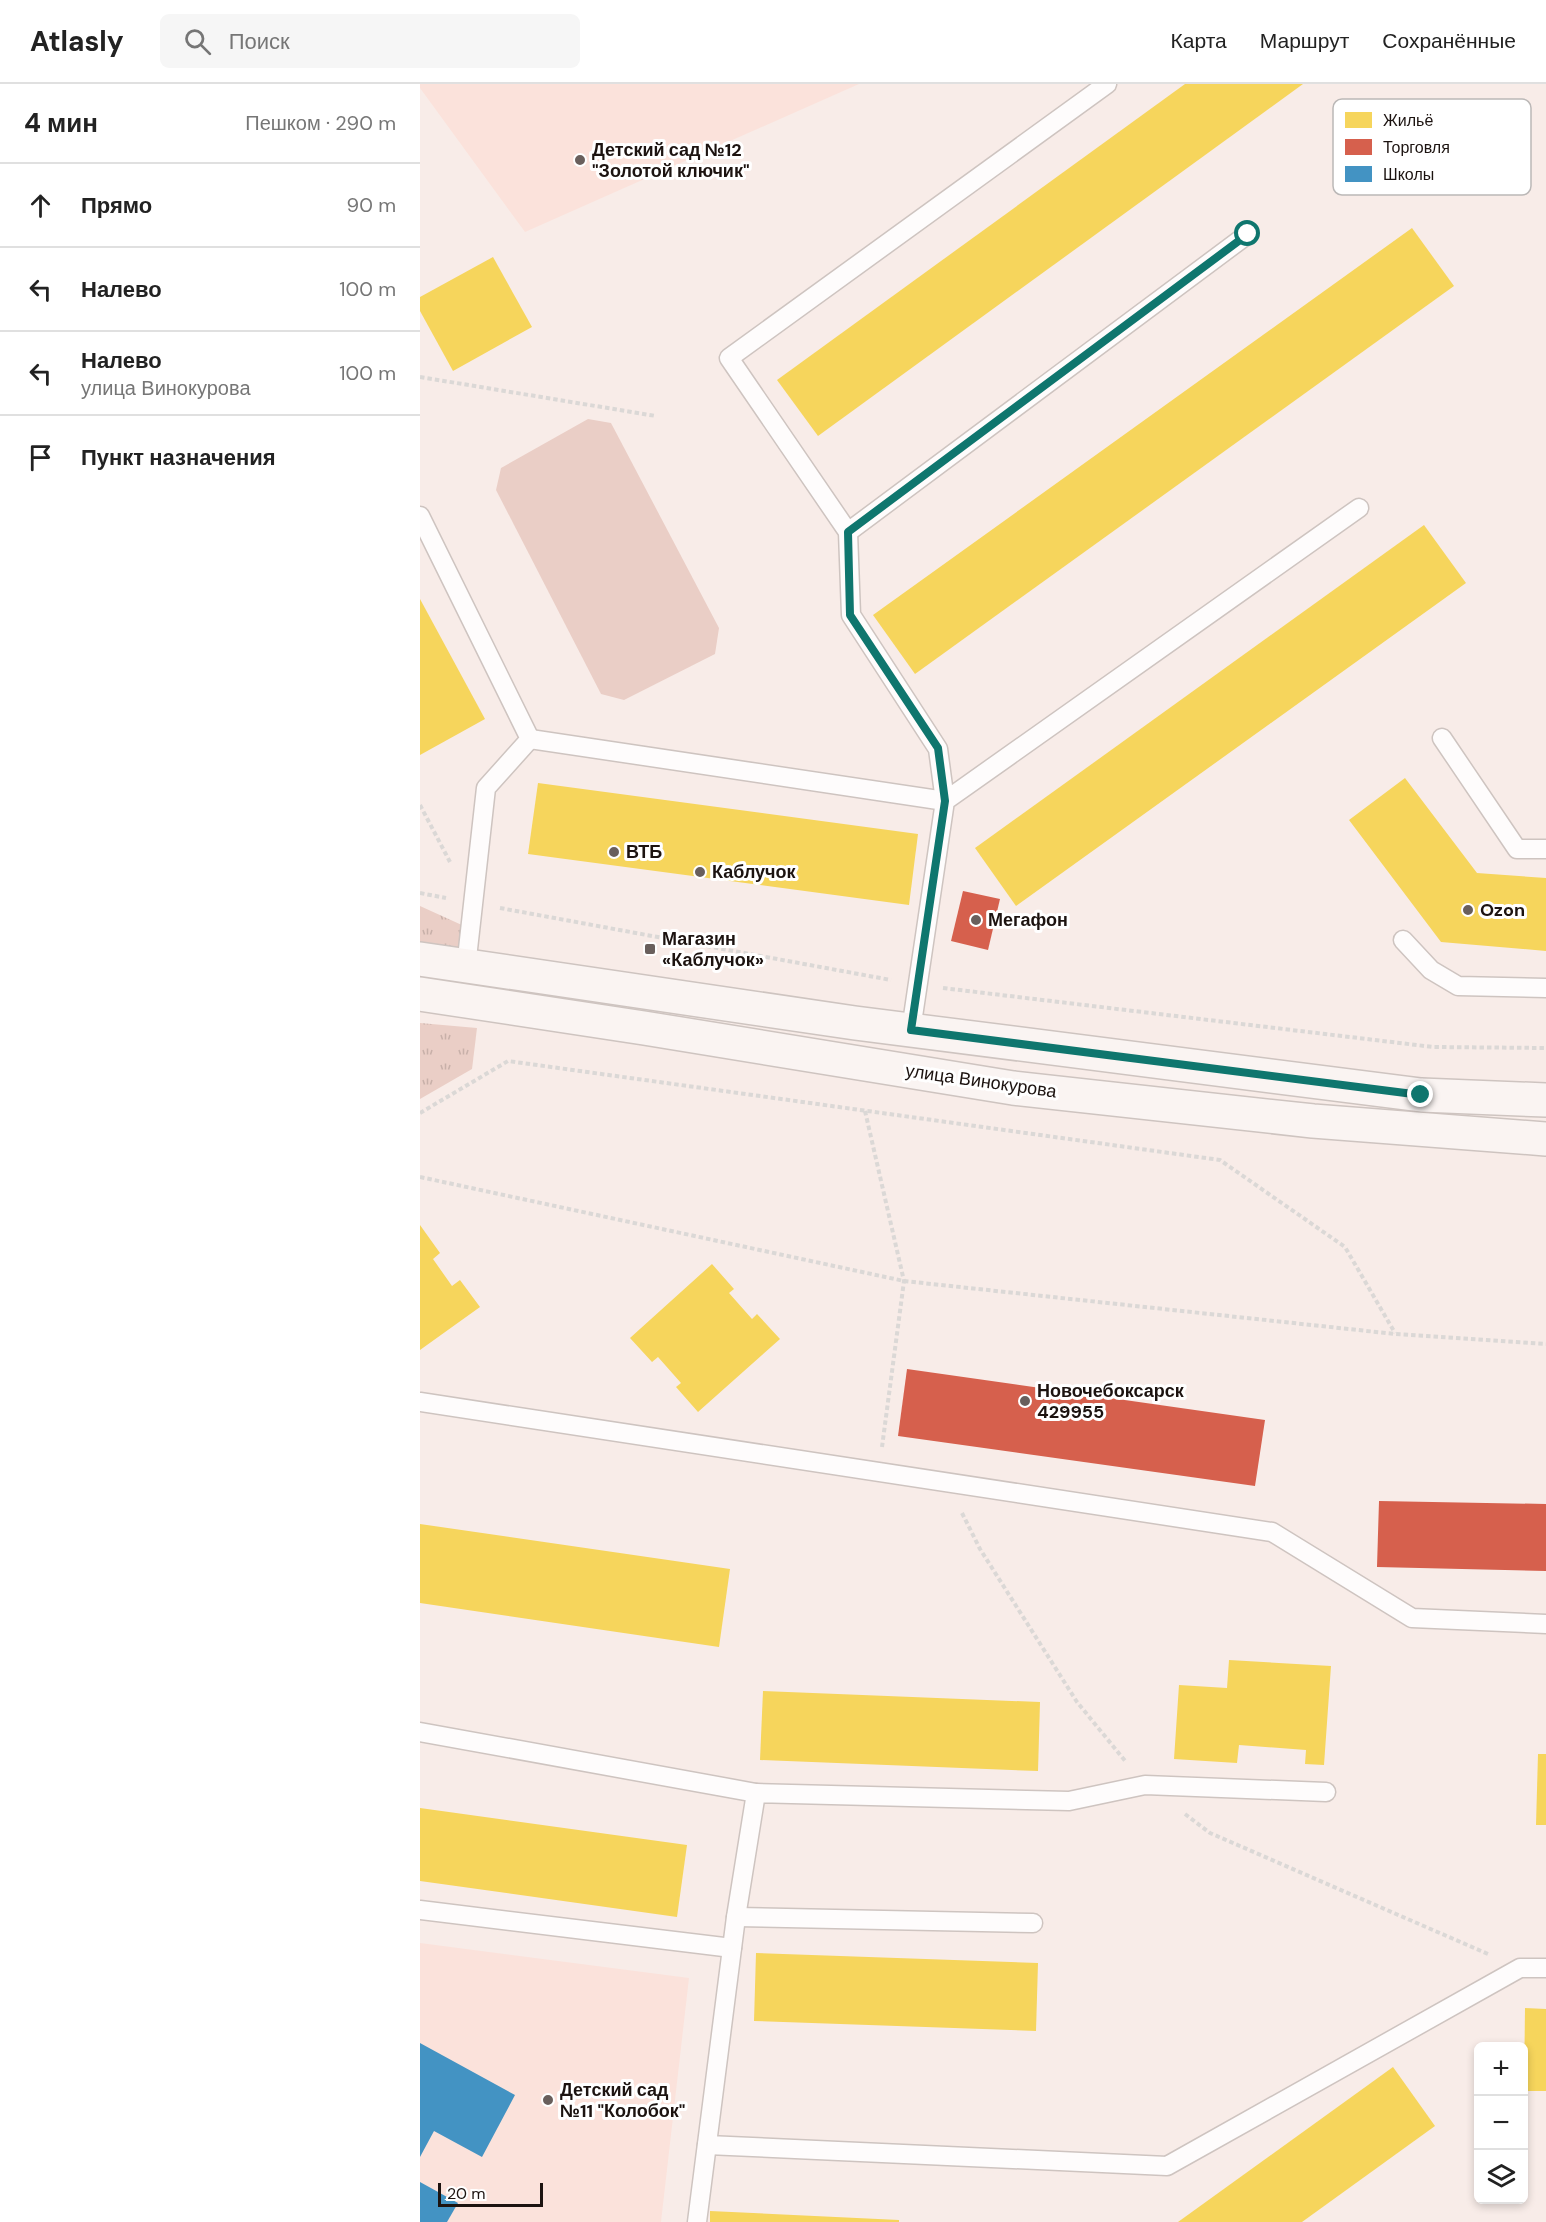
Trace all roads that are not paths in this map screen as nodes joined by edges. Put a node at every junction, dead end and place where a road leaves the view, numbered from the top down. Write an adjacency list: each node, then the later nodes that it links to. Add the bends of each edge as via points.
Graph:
1 (1107, 84): 5 (lane, via 729,358)
2 (1248, 234): 5 (lane)
3 (1359, 508): 8 (lane)
4 (420, 516): 7 (lane)
5 (848, 532): 8 (lane, via 850,615 938,748)
6 (1442, 738): 9 (lane, via 1517,849)
7 (530, 739): 8 (lane); 12 (lane, via 486,788)
8 (945, 801): 15 (lane)
9 (1546, 849)
10 (1403, 940): 13 (lane, via 1431,970 1458,986)
11 (420, 958): 12 (main road)
12 (466, 967): 15 (main road)
13 (1546, 988)
14 (420, 994): 17 (main road, улица Винокурова, via 1013,1088 1313,1121)
15 (911, 1030): 16 (main road, via 1421,1095)
16 (1546, 1101)
17 (1546, 1138)
18 (420, 1402): 19 (lane, via 1272,1532 1412,1618)
19 (1546, 1624)
20 (420, 1732): 22 (lane)
21 (1326, 1792): 22 (lane, via 1145,1785 1069,1802)
22 (756, 1793): 24 (lane)
23 (420, 1910): 26 (lane)
24 (736, 1917): 25 (lane); 26 (lane)
25 (1032, 1923)
26 (732, 1948): 28 (lane)
27 (1546, 1968): 28 (lane, via 1520,1968 1167,2166)
28 (707, 2145): 29 (lane)
29 (697, 2222)

